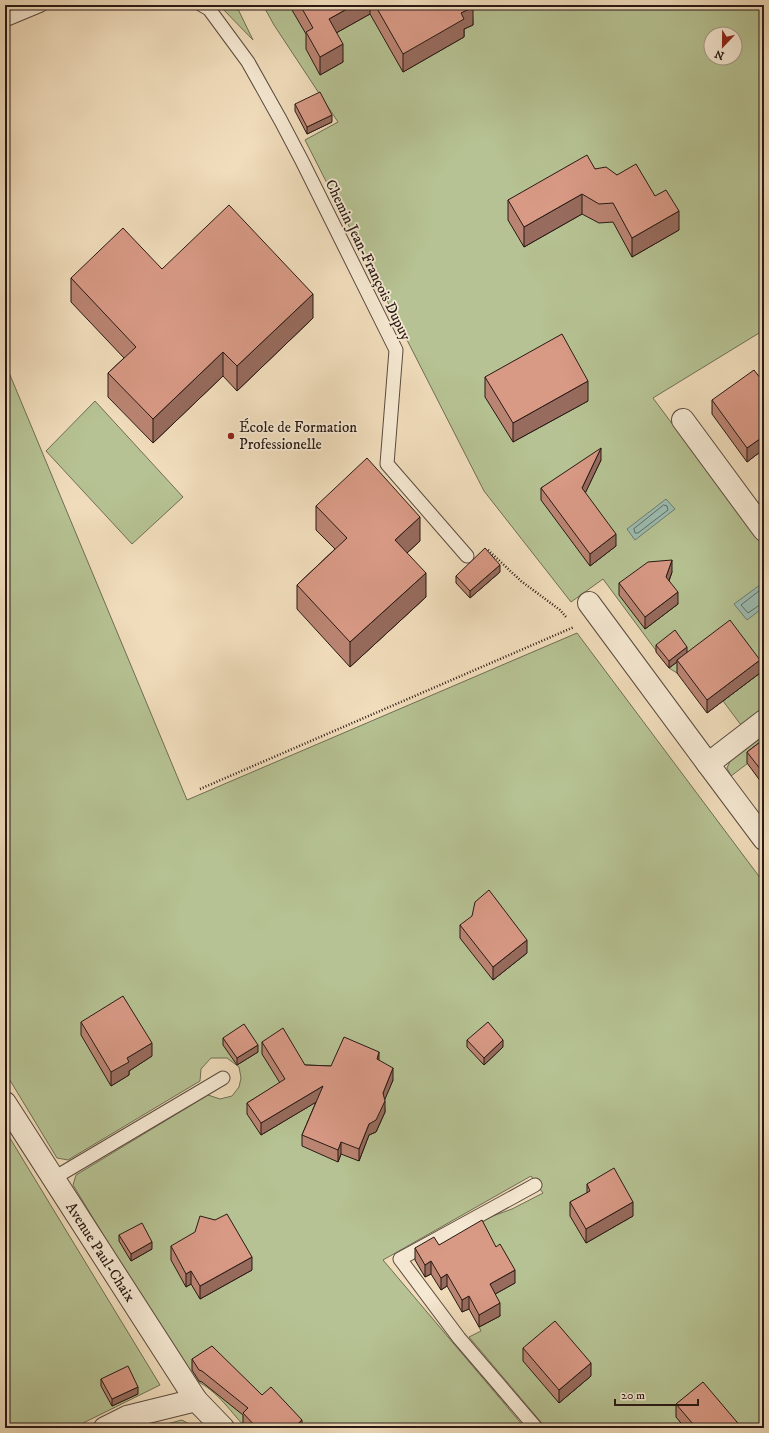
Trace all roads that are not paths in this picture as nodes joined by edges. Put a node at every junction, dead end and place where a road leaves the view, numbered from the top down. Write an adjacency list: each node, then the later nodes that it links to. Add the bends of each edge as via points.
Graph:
1 (41, 5): 3 (lane)
2 (202, 5): 6 (lane, Chemin Jean-François Dupuy, via 209,9 248,62 302,160 396,350 387,464)
3 (5, 20)
4 (683, 420): 5 (street)
5 (764, 530)
6 (467, 556)
7 (589, 603): 9 (street)
8 (764, 721): 9 (street)
9 (708, 764): 10 (street)
10 (764, 839)
11 (223, 1078): 13 (lane)
12 (5, 1103): 13 (street, Avenue Paul-Chaix)
13 (54, 1178): 15 (street, Avenue Paul-Chaix)
14 (535, 1185): 18 (lane, via 400,1259 459,1338)
15 (196, 1400): 16 (street, via 127,1417); 17 (street, Avenue Paul-Chaix)
16 (105, 1428)
17 (223, 1428)
18 (536, 1428)

